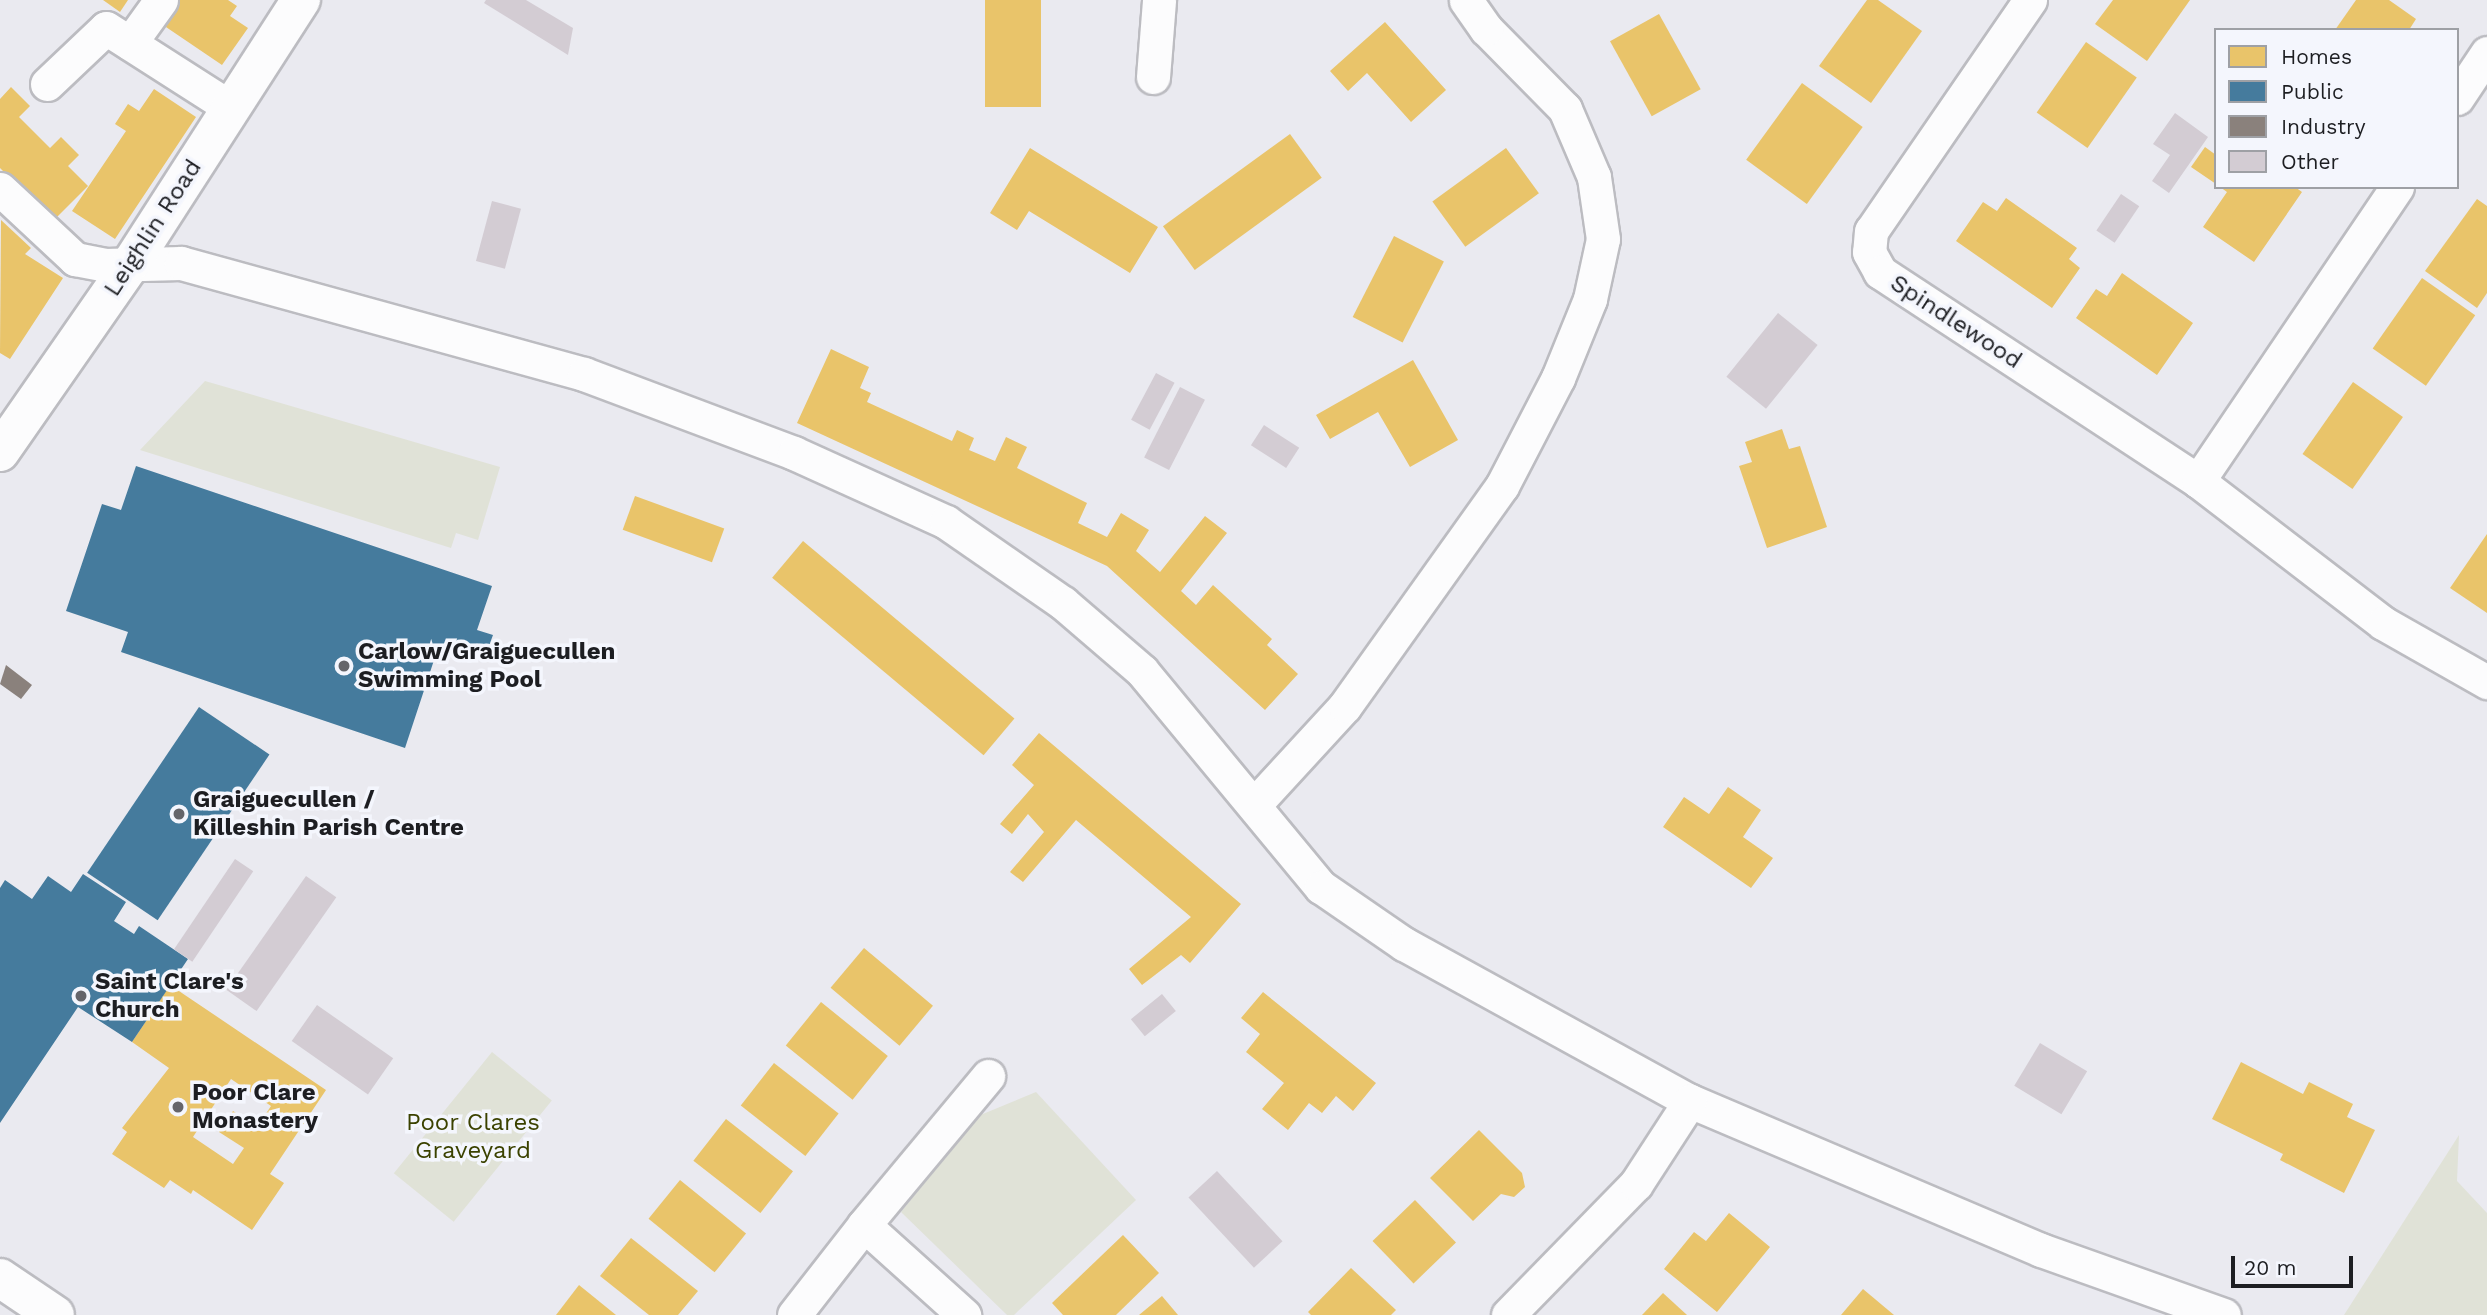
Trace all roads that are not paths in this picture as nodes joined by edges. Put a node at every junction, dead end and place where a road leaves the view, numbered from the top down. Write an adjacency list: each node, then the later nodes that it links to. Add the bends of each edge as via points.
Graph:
1 (161, 0): 6 (street)
2 (301, 0): 11 (street, Leighlin Road)
3 (1159, 0): 8 (street)
4 (1466, 0): 18 (street, via 1486,29 1565,109 1594,177 1603,239 1590,299 1558,378 1503,486 1345,706)
5 (2030, 0): 16 (street, Spindlewood, via 1871,231 1869,251 1880,272)
6 (130, 43): 9 (street, via 106,28); 11 (street)
7 (2487, 54): 10 (street)
8 (1153, 77)
9 (47, 84)
10 (2459, 94)
11 (231, 108): 14 (street, Leighlin Road)
12 (0, 189): 14 (street, via 75,259 104,265)
13 (2396, 189): 16 (street)
14 (132, 262): 15 (street, Leighlin Road); 18 (street, via 181,263 584,374 794,453 946,522 1063,603 1142,671)
15 (0, 452)
16 (2198, 481): 17 (street, Spindlewood, via 2383,623)
17 (2487, 682)
18 (1254, 805): 20 (street, via 1321,887 1404,944)
19 (988, 1076): 21 (street)
20 (1690, 1101): 26 (street, via 1636,1184); 27 (street, via 2041,1250)
21 (864, 1225): 24 (street); 25 (street)
22 (0, 1278): 23 (street)
23 (55, 1315)
24 (794, 1315)
25 (964, 1315)
26 (1508, 1315)
27 (2224, 1315)

